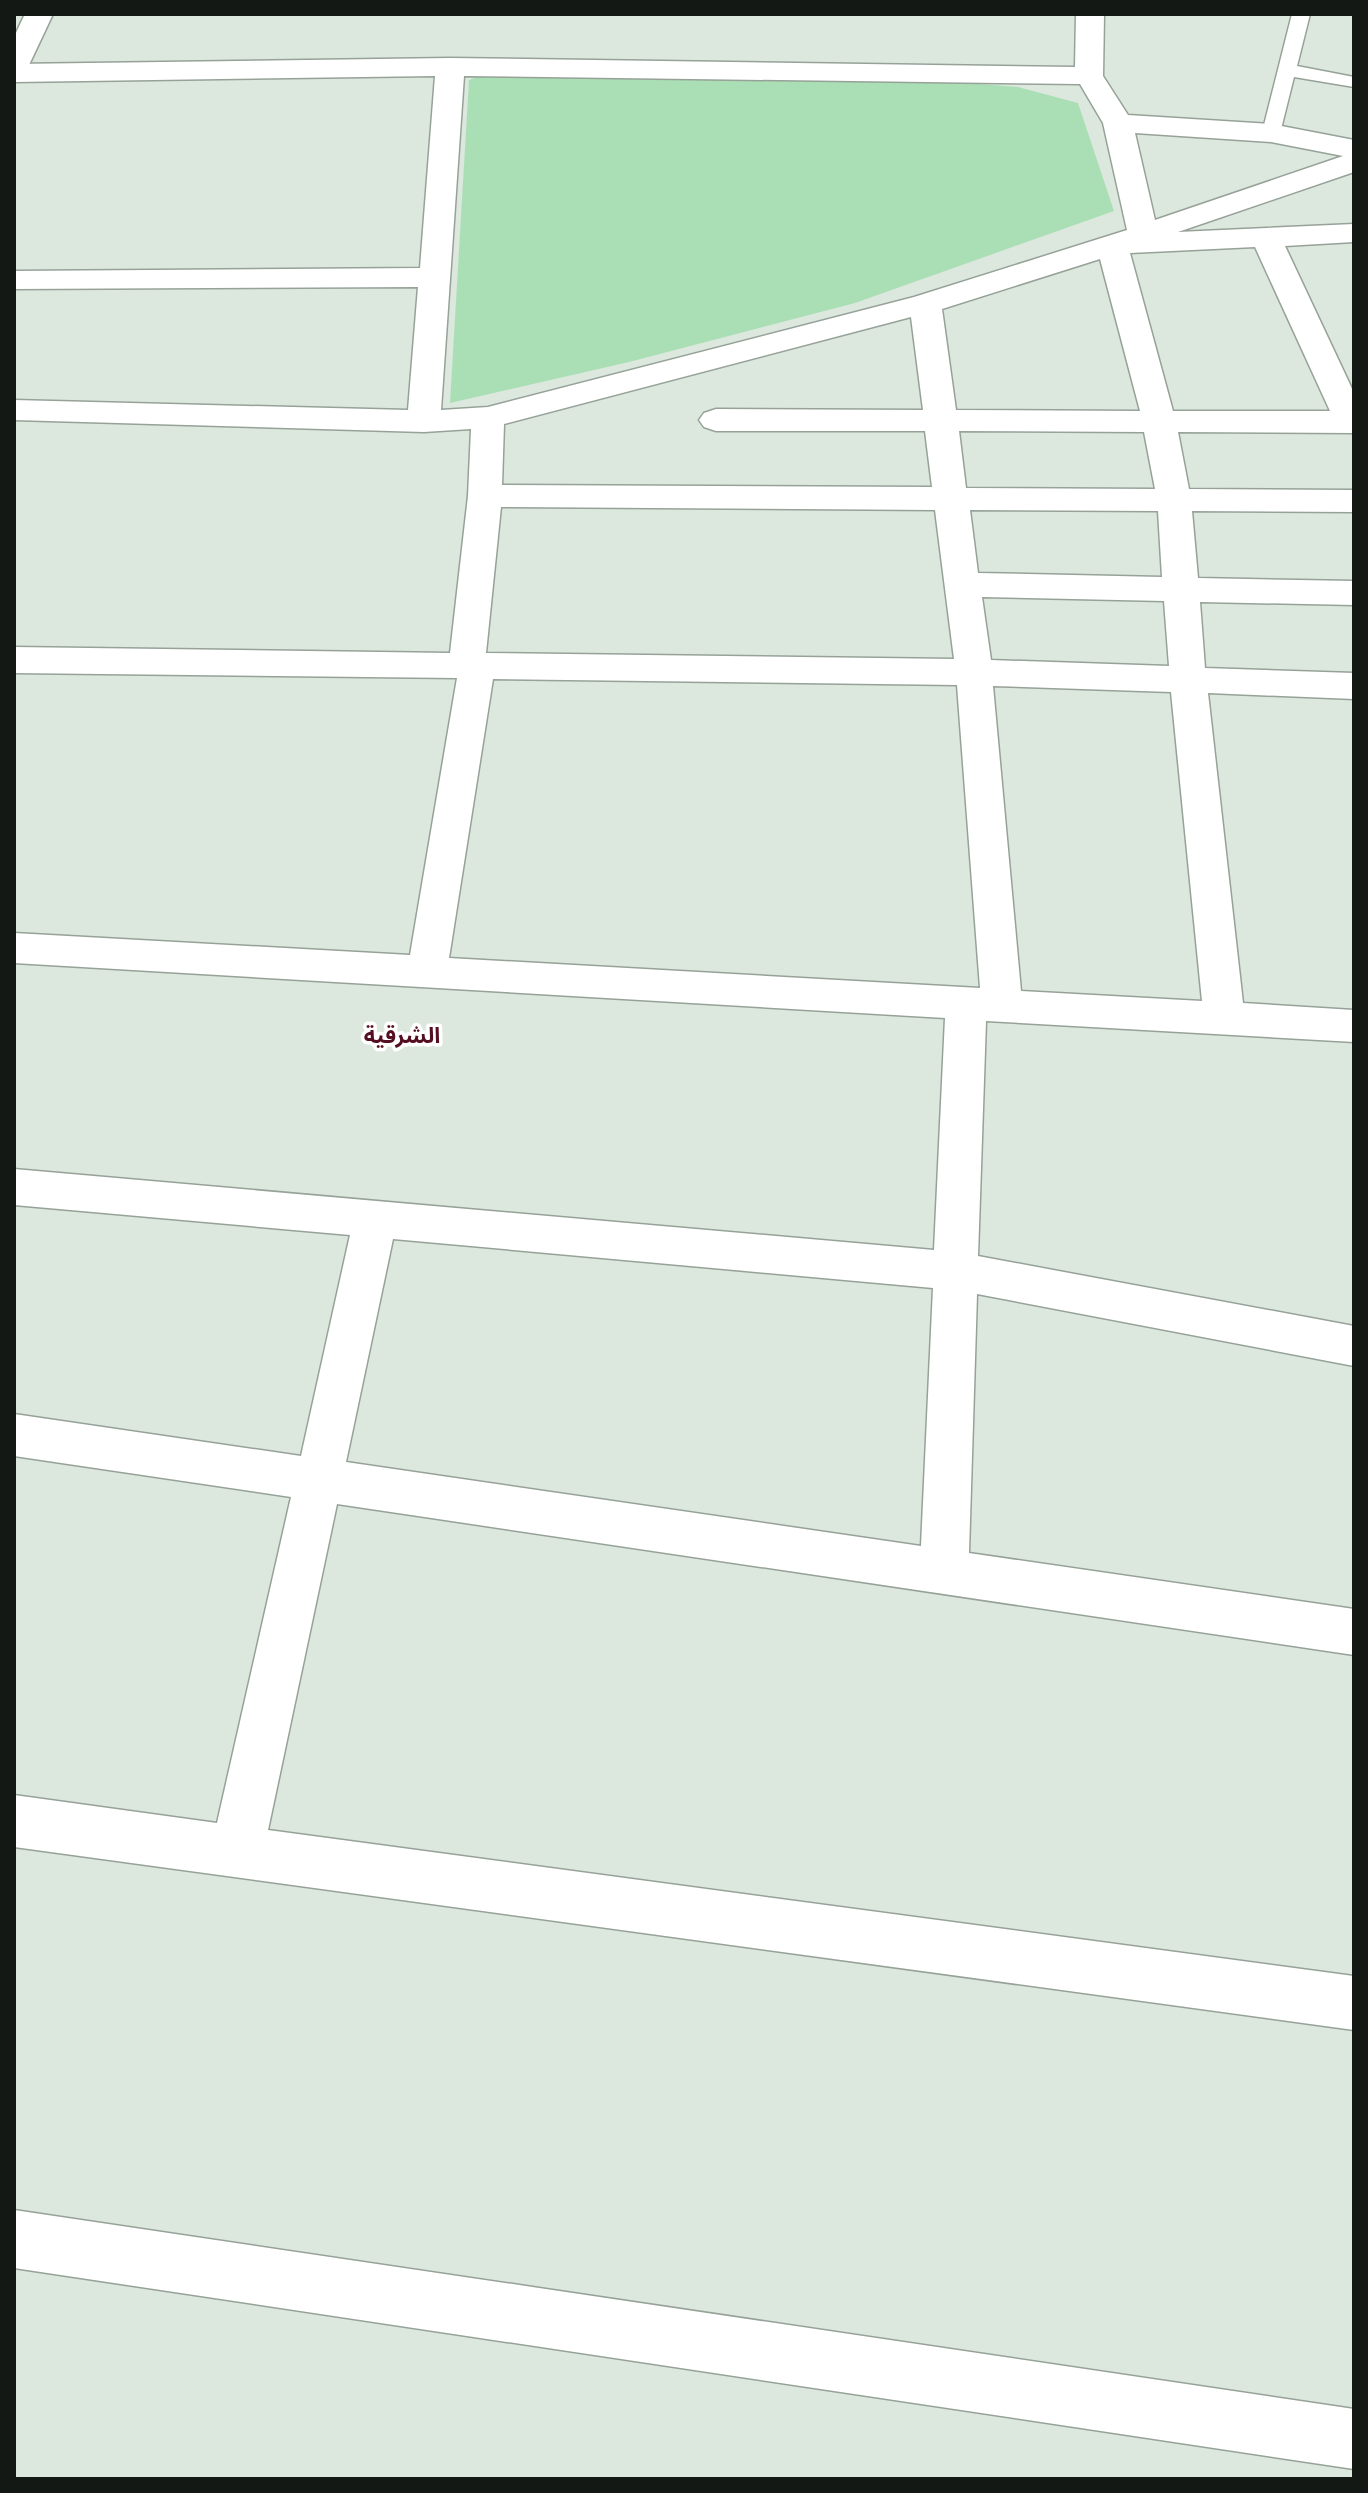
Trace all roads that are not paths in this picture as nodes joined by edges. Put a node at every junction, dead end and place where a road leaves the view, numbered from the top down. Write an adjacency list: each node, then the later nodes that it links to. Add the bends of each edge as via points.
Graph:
1 (1090, 14): 8 (street)
2 (1301, 14): 6 (lane)
3 (41, 17): 4 (street)
4 (14, 67)
5 (450, 67): 7 (street); 8 (street); 17 (street)
6 (1288, 70): 9 (lane); 11 (lane)
7 (14, 73)
8 (1089, 76): 10 (street)
9 (1354, 82)
10 (1118, 123): 11 (street); 16 (street)
11 (1271, 133): 12 (street)
12 (1354, 149)
13 (1354, 162): 16 (street)
14 (1354, 233): 15 (street)
15 (1267, 239): 16 (street); 26 (street)
16 (1128, 240): 19 (street); 25 (street)
17 (435, 277): 18 (street); 23 (street)
18 (14, 280)
19 (925, 304): 21 (street); 24 (street)
20 (14, 410): 23 (street)
21 (488, 418): 23 (street); 27 (street)
22 (716, 420): 24 (street)
23 (424, 421)
24 (941, 421): 25 (street); 28 (street)
25 (1159, 421): 26 (street); 29 (street)
26 (1352, 422)
27 (485, 496): 28 (street); 35 (street)
28 (951, 499): 29 (street); 31 (street)
29 (1174, 500): 30 (street); 32 (street)
30 (1354, 501)
31 (963, 585): 32 (street); 36 (street)
32 (1181, 589): 33 (street); 37 (street)
33 (1354, 593)
34 (14, 660): 35 (street)
35 (472, 666): 36 (street); 40 (street)
36 (974, 672): 37 (street); 41 (street)
37 (1188, 680): 38 (street); 42 (street)
38 (1354, 686)
39 (14, 948): 40 (street)
40 (427, 972): 41 (street)
41 (984, 1004): 42 (street); 46 (street)
42 (1224, 1018): 43 (street)
43 (1354, 1026)
44 (14, 1187): 45 (street)
45 (376, 1219): 46 (street); 49 (street)
46 (955, 1271): 47 (street); 50 (street)
47 (1354, 1346)
48 (14, 1435): 49 (street)
49 (319, 1480): 50 (street); 53 (street)
50 (944, 1571): 51 (street)
51 (1354, 1632)
52 (14, 1821): 53 (street)
53 (237, 1851): 54 (street)
54 (1354, 2003)
55 (14, 2239): 56 (street)
56 (1354, 2439)

